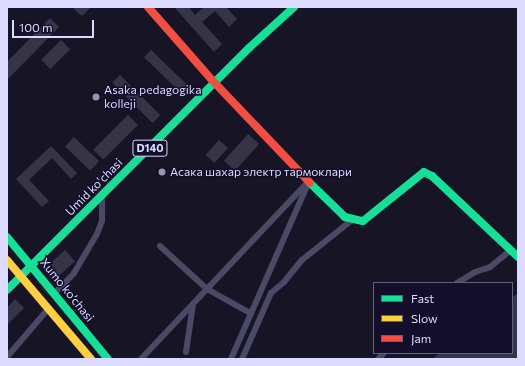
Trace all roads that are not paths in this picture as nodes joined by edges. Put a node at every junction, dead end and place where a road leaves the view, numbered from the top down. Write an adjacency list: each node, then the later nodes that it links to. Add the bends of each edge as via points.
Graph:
1 (148, 7): 3 (main road)
2 (294, 7): 3 (main road, Umid ko'chasi / D140)
3 (214, 83): 4 (main road); 5 (main road, Umid ko'chasi / D140)
4 (309, 181): 6 (main road); 15 (street); 20 (street)
5 (102, 196): 12 (main road, Umid ko'chasi / D140); 17 (street, via 102,221 97,234 74,273)
6 (352, 220): 9 (main road, via 363,221 371,216 424,172 432,176); 27 (street, via 302,260 271,293)
7 (7, 237): 12 (main road, Xumo ko’chasi)
8 (160, 246): 15 (street)
9 (511, 250): 10 (main road); 14 (street, via 490,267)
10 (518, 257)
11 (7, 260): 13 (main road, Xumo ko’chasi)
12 (32, 266): 13 (main road, Umid ko'chasi / D140); 17 (main road, Xumo ko’chasi)
13 (21, 276): 16 (main road, Umid ko'chasi / D140); 19 (main road, Xumo ko’chasi)
14 (459, 282)
15 (207, 289): 18 (street); 20 (street)
16 (7, 290)
17 (54, 294): 24 (main road, Xumo ko’chasi)
18 (193, 304): 21 (street); 25 (street)
19 (48, 309): 22 (street); 23 (main road, Xumo ko’chasi)
20 (250, 313): 26 (street)
21 (186, 352)
22 (7, 357)
23 (91, 359)
24 (108, 359)
25 (141, 359)
26 (231, 359)
27 (242, 359)

